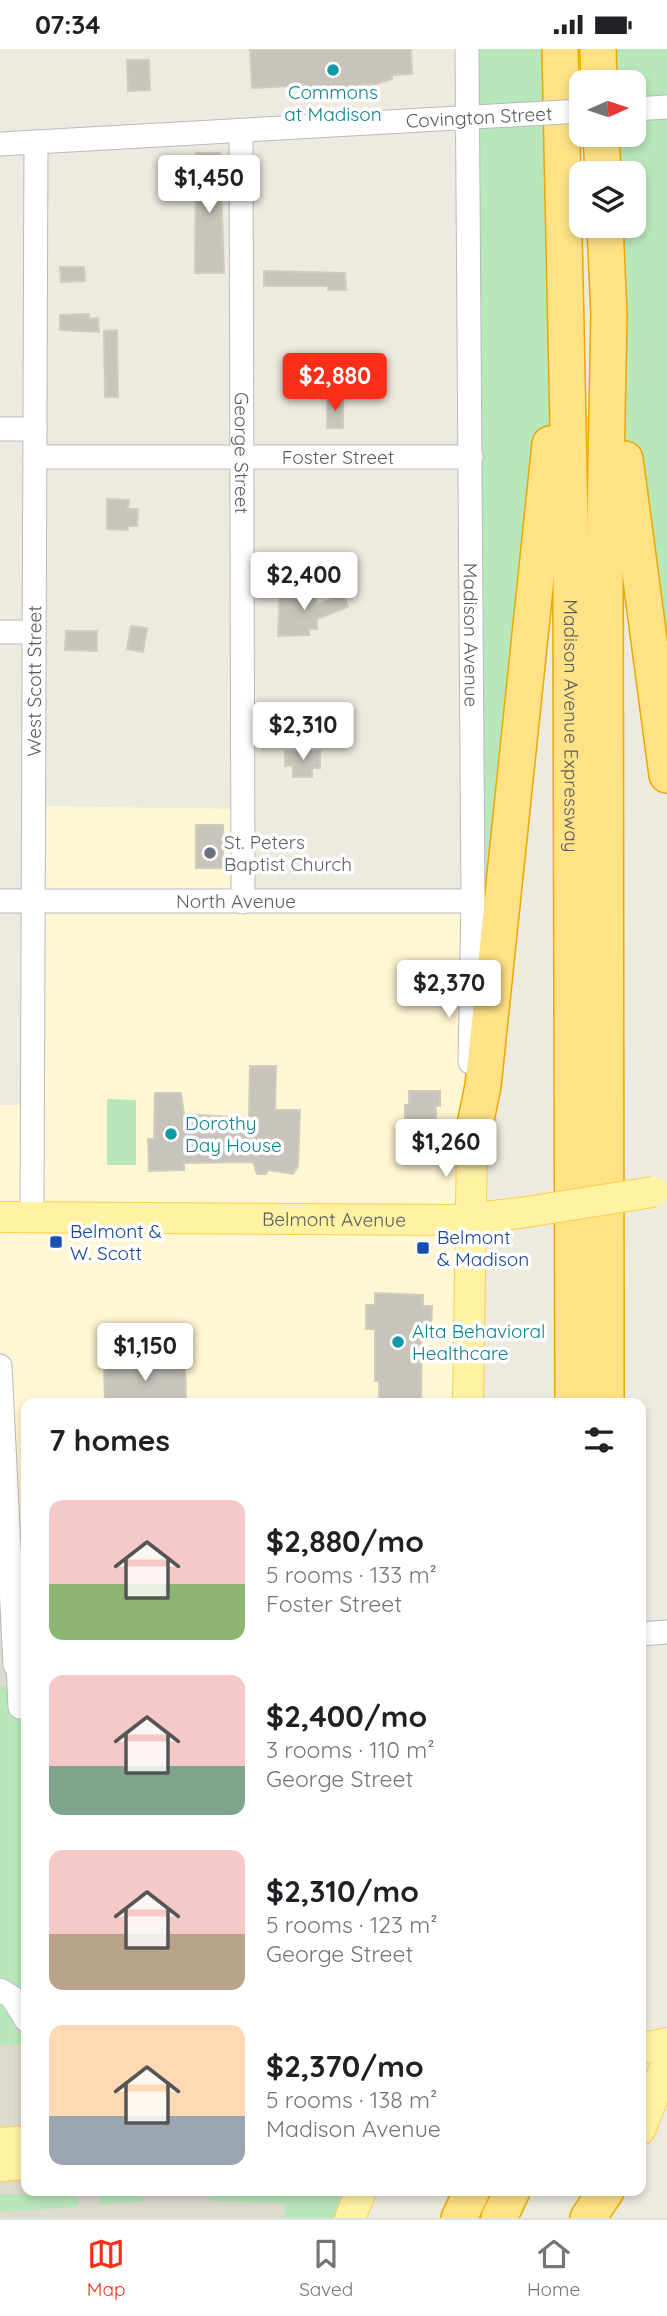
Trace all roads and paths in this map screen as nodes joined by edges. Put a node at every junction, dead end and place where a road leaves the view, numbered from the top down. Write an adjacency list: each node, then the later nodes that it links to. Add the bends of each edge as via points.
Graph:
1 (467, 49): 8 (street, Madison Avenue)
2 (560, 49): 13 (highway, Madison Avenue Expressway)
3 (598, 49): 4 (highway)
4 (599, 70)
5 (664, 107): 6 (street)
6 (646, 108)
7 (569, 112): 8 (street, Covington Street, bridge)
8 (469, 118): 9 (street, Covington Street); 19 (street, Madison Avenue)
9 (241, 131): 10 (street, Covington Street); 18 (street, George Street)
10 (36, 142): 11 (street, Covington Street); 16 (street, West Scott Street)
11 (0, 144)
12 (606, 238): 14 (highway, Madison Avenue Expressway)
13 (565, 291): 27 (highway, via 483,1086); 34 (highway, Madison Avenue Expressway, via 571,566)
14 (609, 315): 22 (highway); 35 (highway, Madison Avenue Expressway)
15 (0, 429): 16 (street)
16 (35, 429): 17 (street, West Scott Street)
17 (35, 457): 18 (street, Foster Street); 21 (street, West Scott Street)
18 (242, 457): 19 (street, Foster Street); 26 (street, George Street)
19 (471, 457): 25 (street, Madison Avenue)
20 (0, 632): 21 (street)
21 (34, 632): 24 (street, West Scott Street)
22 (667, 775)
23 (0, 901): 24 (street, North Avenue)
24 (33, 901): 26 (street, North Avenue); 30 (street, West Scott Street)
25 (473, 901): 26 (street, North Avenue); 27 (street, Madison Avenue)
26 (243, 902)
27 (472, 1139): 31 (main road, Madison Avenue)
28 (660, 1191): 31 (main road, Belmont Avenue, bridge)
29 (0, 1217): 30 (main road, Belmont Avenue)
30 (32, 1218): 31 (main road, Belmont Avenue)
31 (470, 1220): 33 (main road, Madison Avenue)
32 (0, 1366): 38 (street)
33 (468, 1398)
34 (572, 1398)
35 (606, 1398)
36 (667, 1632): 37 (street)
37 (646, 1634)
38 (15, 1665): 39 (street)
39 (20, 1707)
40 (0, 1990): 41 (street, via 12,1997)
41 (21, 2012)
42 (667, 2043): 43 (main road)
43 (646, 2048)
44 (667, 2062): 45 (main road)
45 (646, 2115)
46 (21, 2141): 47 (main road)
47 (0, 2143)
48 (21, 2164): 49 (main road)
49 (0, 2166)
50 (470, 2196): 54 (highway)
51 (510, 2196): 55 (highway)
52 (603, 2196): 56 (highway)
53 (614, 2196): 57 (street)
54 (459, 2218)
55 (499, 2218)
56 (588, 2218)
57 (607, 2218)

